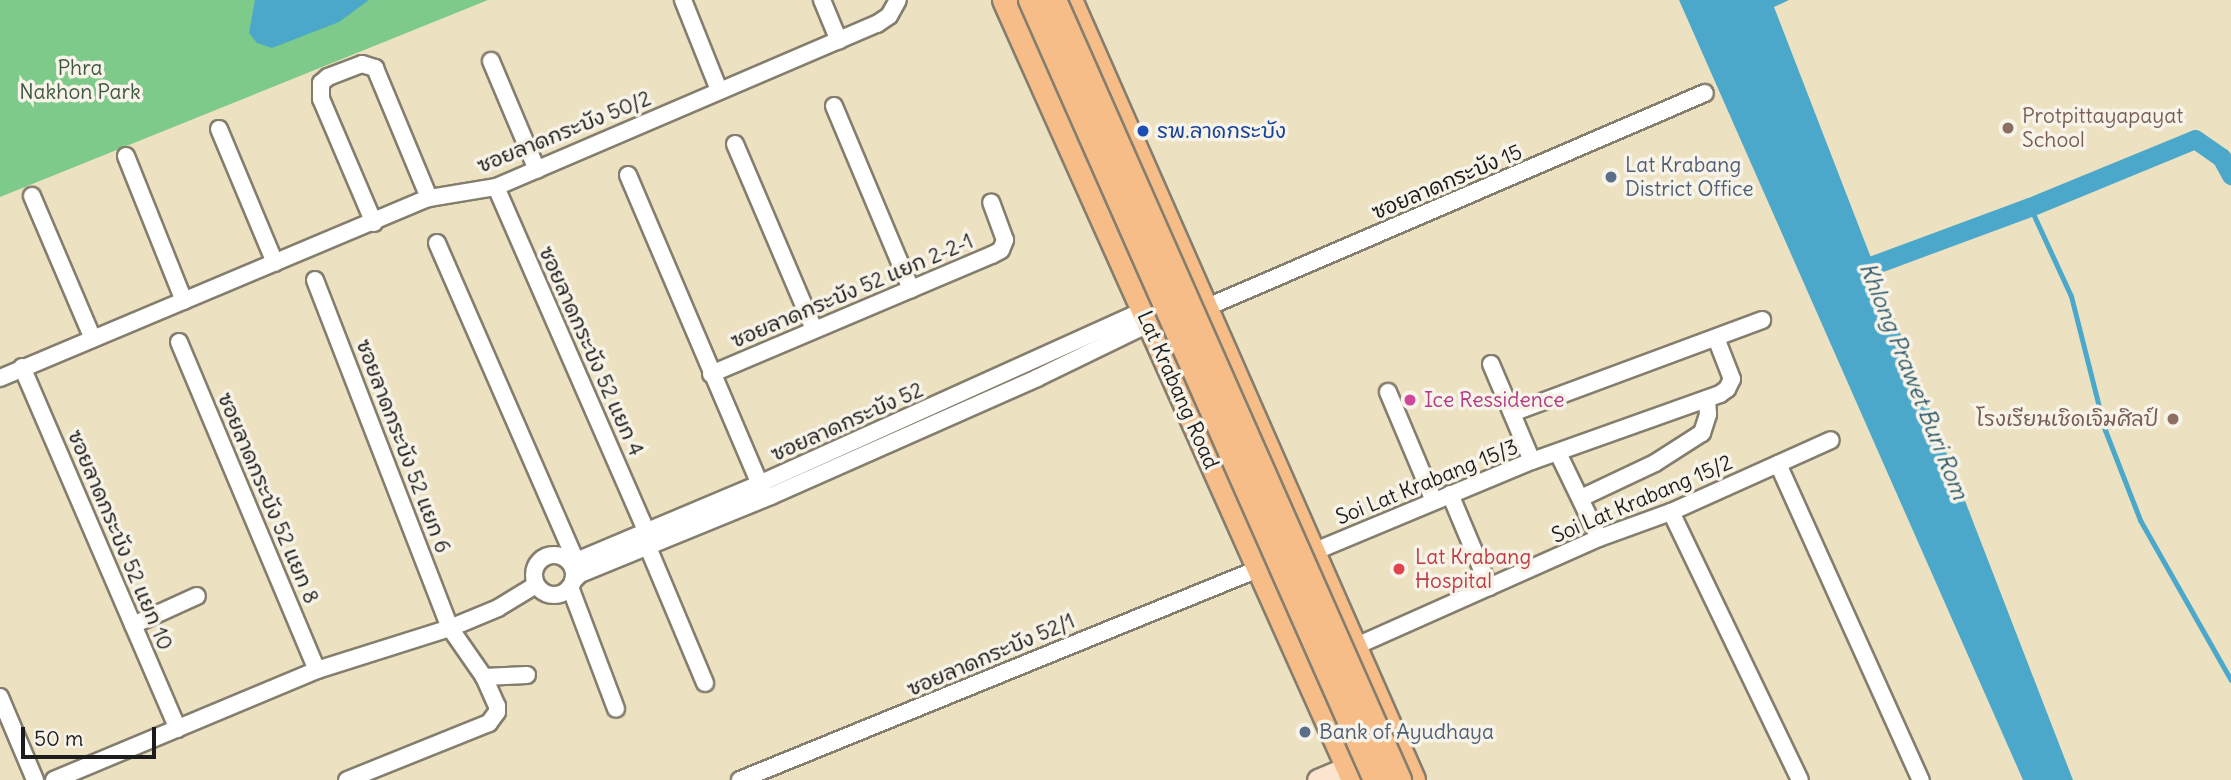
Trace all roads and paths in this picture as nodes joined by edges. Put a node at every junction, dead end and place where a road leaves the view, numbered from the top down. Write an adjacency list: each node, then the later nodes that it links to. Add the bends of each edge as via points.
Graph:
1 (683, 0): 10 (street)
2 (822, 0): 8 (street)
3 (898, 0): 8 (street, ซอยลาดกระบัง 50/2, via 883,22)
4 (1005, 0): 29 (main road, Lat Krabang Road)
5 (1031, 0): 78 (main road, bridge)
6 (1055, 0): 79 (main road, bridge)
7 (1070, 0): 28 (main road)
8 (839, 41): 10 (street, ซอยลาดกระบัง 50/2)
9 (491, 61): 16 (street)
10 (719, 90): 16 (street, ซอยลาดกระบัง 50/2)
11 (1705, 93): 28 (street, ซอยลาดกระบัง 15)
12 (834, 106): 26 (street)
13 (219, 129): 24 (street)
14 (735, 144): 31 (street)
15 (126, 156): 27 (street)
16 (537, 170): 18 (street, ซอยลาดกระบัง 50/2)
17 (628, 176): 38 (street)
18 (496, 187): 20 (street, ซอยลาดกระบัง 50/2); 53 (street, ซอยลาดกระบัง 52 แยก 4)
19 (32, 195): 33 (street)
20 (429, 198): 22 (street, ซอยลาดกระบัง 50/2); 22 (street, via 375,68 362,64 328,77 321,83 321,99)
21 (991, 202): 26 (street, ซอยลาดกระบัง 52 แยก 2-2-1, via 1004,234 1001,250)
22 (374, 223): 24 (street, ซอยลาดกระบัง 50/2)
23 (437, 243): 55 (street)
24 (275, 263): 27 (street, ซอยลาดกระบัง 50/2)
25 (315, 280): 62 (street, ซอยลาดกระบัง 52 แยก 6)
26 (911, 289): 31 (street, ซอยลาดกระบัง 52 แยก 2-2-1)
27 (184, 301): 33 (street, ซอยลาดกระบัง 50/2)
28 (1205, 307): 54 (main road)
29 (1146, 318): 46 (street, ซอยลาดกระบัง 52); 48 (street, ซอยลาดกระบัง 52, via 1037,379); 56 (main road, Lat Krabang Road)
30 (1762, 320): 32 (street)
31 (814, 329): 38 (street, ซอยลาดกระบัง 52 แยก 2-2-1)
32 (1716, 338): 40 (street, Soi Lat Krabang 15/3, via 1731,384); 41 (street)
33 (93, 339): 36 (street, ซอยลาดกระบัง 50/2)
34 (179, 342): 64 (street, ซอยลาดกระบัง 52 แยก 8)
35 (1491, 364): 41 (street)
36 (22, 367): 37 (street, ซอยลาดกระบัง 50/2); 61 (street, ซอยลาดกระบัง 52 แยก 10)
37 (1, 373)
38 (711, 374): 46 (street)
39 (1388, 392): 50 (street)
40 (1707, 399): 43 (street, Soi Lat Krabang 15/3); 49 (street, via 1702,433 1655,463)
41 (1512, 413): 44 (street)
42 (1831, 440): 45 (street, Soi Lat Krabang 15/2)
43 (1558, 453): 44 (street, Soi Lat Krabang 15/3); 49 (street)
44 (1532, 461): 47 (street, Soi Lat Krabang 15/3)
45 (1777, 464): 51 (street, Soi Lat Krabang 15/2); 82 (street)
46 (759, 484): 48 (street); 53 (street, ซอยลาดกระบัง 52)
47 (1450, 494): 50 (street, Soi Lat Krabang 15/3); 59 (street)
48 (771, 496): 53 (street, ซอยลาดกระบัง 52)
49 (1581, 498): 52 (street)
50 (1434, 501): 54 (street, Soi Lat Krabang 15/3)
51 (1671, 512): 52 (street, Soi Lat Krabang 15/2); 81 (street)
52 (1599, 538): 59 (street, Soi Lat Krabang 15/2)
53 (648, 539): 55 (street, ซอยลาดกระบัง 52); 57 (street, ซอยลาดกระบัง 52, via 580,574); 67 (street, ซอยลาดกระบัง 52 แยก 4)
54 (1312, 552): 63 (main road)
55 (571, 560): 57 (street, via 575,573); 58 (street, ซอยลาดกระบัง 52, via 548,556 540,560 535,567)
56 (1258, 569): 72 (main road, Lat Krabang Road); 76 (street, ซอยลาดกระบัง 52/1)
57 (571, 584): 58 (street, ซอยลาดกระบัง 52, via 564,592 549,594); 69 (street)
58 (536, 585): 62 (street, via 498,608)
59 (1489, 587): 63 (street, Soi Lat Krabang 15/2)
60 (198, 596): 61 (street)
61 (133, 625): 70 (street, ซอยลาดกระบัง 52 แยก 10)
62 (450, 628): 64 (street); 66 (street, ซอยลาดกระบัง 52 แยก 6)
63 (1354, 647): 71 (main road)
64 (317, 670): 70 (street)
65 (527, 675): 66 (street)
66 (484, 677): 75 (street, ซอยลาดกระบัง 52 แยก 6, via 497,706 494,718)
67 (705, 683)
68 (0, 697): 73 (street)
69 (616, 709)
70 (178, 729): 74 (street)
71 (1397, 746): 72 (main road); 80 (main road)
72 (1351, 773): 77 (main road)
73 (35, 780)
74 (54, 780)
75 (347, 780)
76 (740, 780)
77 (1318, 780)
78 (1376, 780)
79 (1398, 780)
80 (1413, 780)
81 (1800, 780)
82 (1921, 780)

